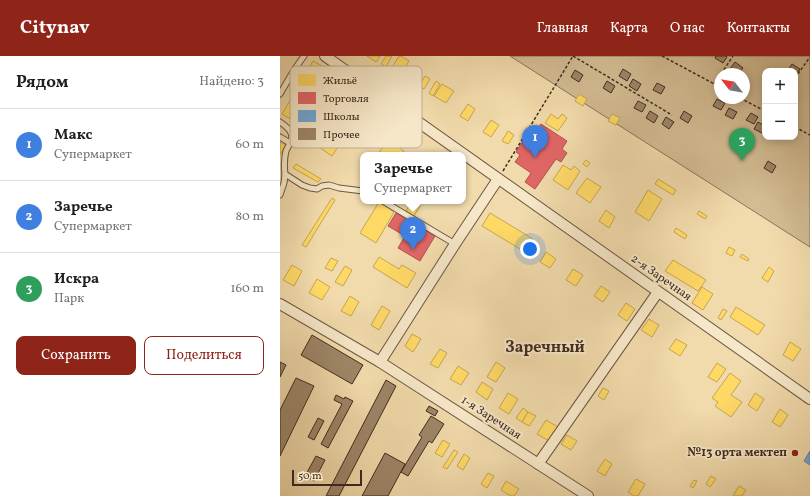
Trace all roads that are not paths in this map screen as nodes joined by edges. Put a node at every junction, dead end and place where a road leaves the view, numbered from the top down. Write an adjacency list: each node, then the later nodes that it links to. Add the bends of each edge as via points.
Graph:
1 (304, 56): 3 (lane)
2 (325, 56): 4 (street, 2-я Заречная)
3 (297, 66)
4 (339, 66)
5 (290, 77): 6 (lane)
6 (280, 94)
7 (280, 122): 9 (lane)
8 (422, 125): 12 (street, 2-я Заречная)
9 (290, 131)
10 (280, 138): 11 (lane)
11 (290, 143): 14 (lane, via 284,158)
12 (460, 152)
13 (466, 156): 15 (street, 2-я Заречная)
14 (285, 174): 16 (lane, via 310,188 317,189 329,185); 17 (lane)
15 (498, 179): 19 (street); 20 (street, 2-я Заречная)
16 (360, 192)
17 (280, 196)
18 (388, 204): 19 (lane)
19 (455, 244): 22 (street)
20 (658, 292): 23 (street, 2-я Заречная); 24 (street)
21 (280, 304): 22 (street, 1-я Заречная)
22 (380, 362): 24 (street, 1-я Заречная)
23 (810, 399)
24 (538, 464): 25 (street, 1-я Заречная)
25 (588, 496)

